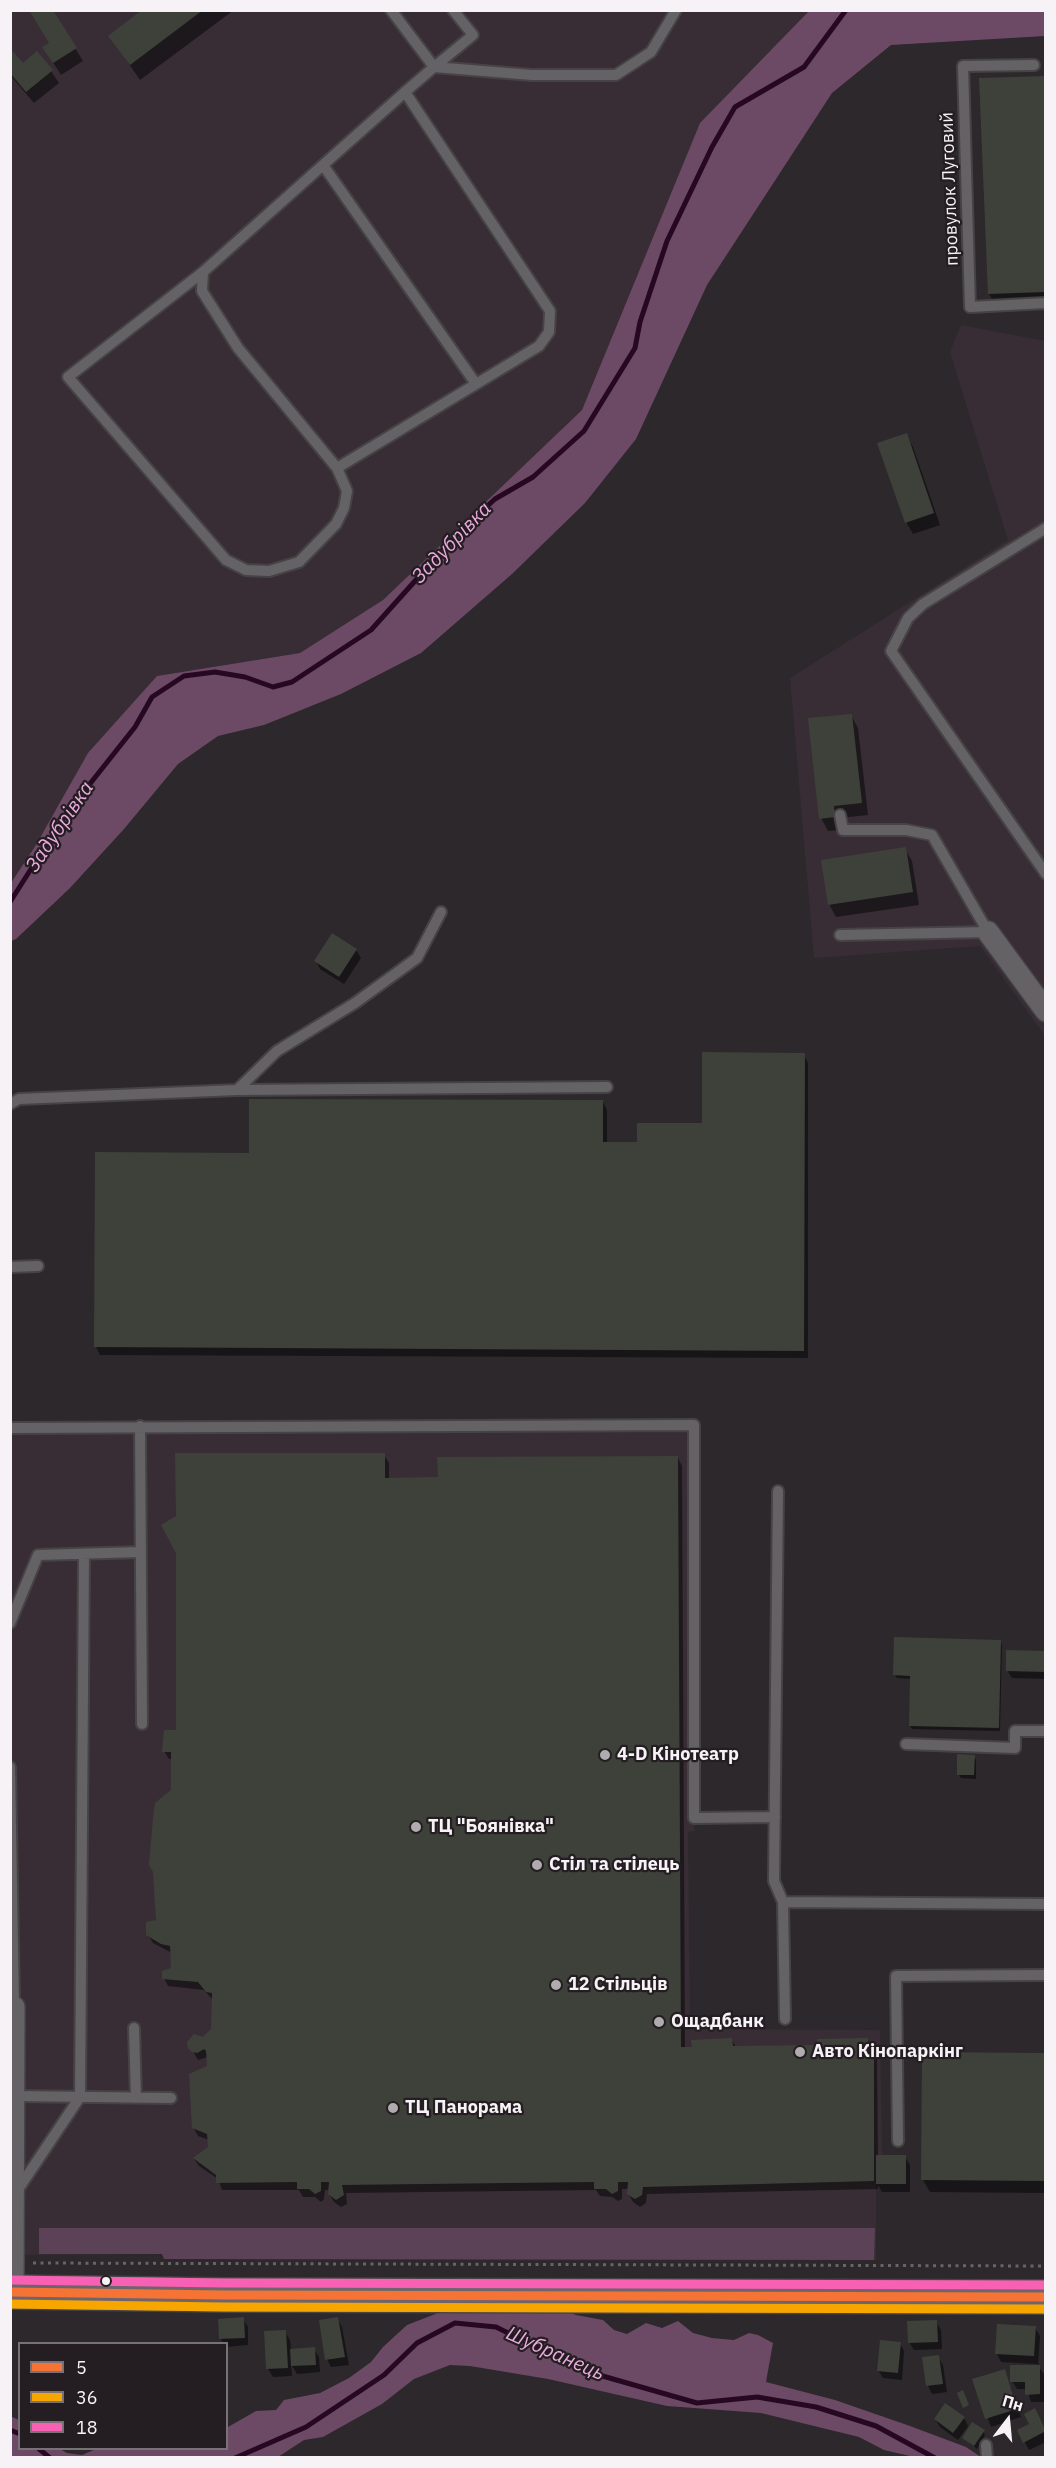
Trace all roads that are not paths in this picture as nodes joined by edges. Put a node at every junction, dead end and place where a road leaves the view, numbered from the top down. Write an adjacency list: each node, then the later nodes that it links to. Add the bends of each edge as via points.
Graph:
1 (391, 10): 5 (lane)
2 (453, 10): 5 (lane, via 473,35)
3 (676, 10): 5 (lane, via 651,52 616,75 532,75)
4 (1034, 65): 9 (lane, провулок Луговий, via 963,66 970,308)
5 (434, 67): 6 (lane)
6 (405, 92): 7 (lane); 10 (lane, via 550,311 549,332 539,346)
7 (323, 165): 8 (lane); 10 (lane)
8 (202, 272): 11 (lane, via 202,291 238,348); 11 (lane, via 68,377 226,560 246,570 269,571 299,562 336,524 347,491)
9 (1046, 303)
10 (476, 384): 11 (lane)
11 (337, 468)
12 (1046, 528): 14 (lane, via 923,604 908,618 891,651)
13 (840, 815): 16 (lane, via 843,830 906,830 932,835)
14 (1046, 874)
15 (441, 912): 20 (lane, via 417,958 355,1003 277,1051)
16 (988, 932): 17 (lane); 18 (street)
17 (840, 935)
18 (1046, 1011)
19 (607, 1087): 20 (lane)
20 (237, 1090): 21 (lane, via 19,1099)
21 (10, 1104)
22 (38, 1266): 23 (lane)
23 (10, 1267)
24 (140, 1426): 25 (lane); 27 (lane); 34 (lane, via 693,1425 694,1818)
25 (10, 1428)
26 (778, 1491): 34 (lane)
27 (141, 1552): 28 (lane); 30 (lane)
28 (84, 1554): 29 (lane, via 38,1555); 42 (lane)
29 (10, 1623)
30 (142, 1724)
31 (1046, 1731): 32 (lane, via 1015,1731 1015,1748)
32 (906, 1744)
33 (10, 1767): 38 (lane)
34 (775, 1817): 35 (lane, via 774,1881)
35 (783, 1902): 36 (lane); 39 (lane)
36 (1046, 1904)
37 (1046, 1975): 45 (lane, via 896,1976)
38 (14, 2007): 41 (street)
39 (785, 2019)
40 (134, 2028): 43 (lane)
41 (14, 2096): 42 (lane); 46 (street)
42 (80, 2097): 43 (lane); 46 (lane)
43 (136, 2098): 44 (lane)
44 (171, 2098)
45 (898, 2141)
46 (13, 2197): 47 (street)
47 (12, 2282): 48 (highway, via 215,2295)
48 (1046, 2296)
49 (986, 2445): 50 (lane)
50 (987, 2457)

